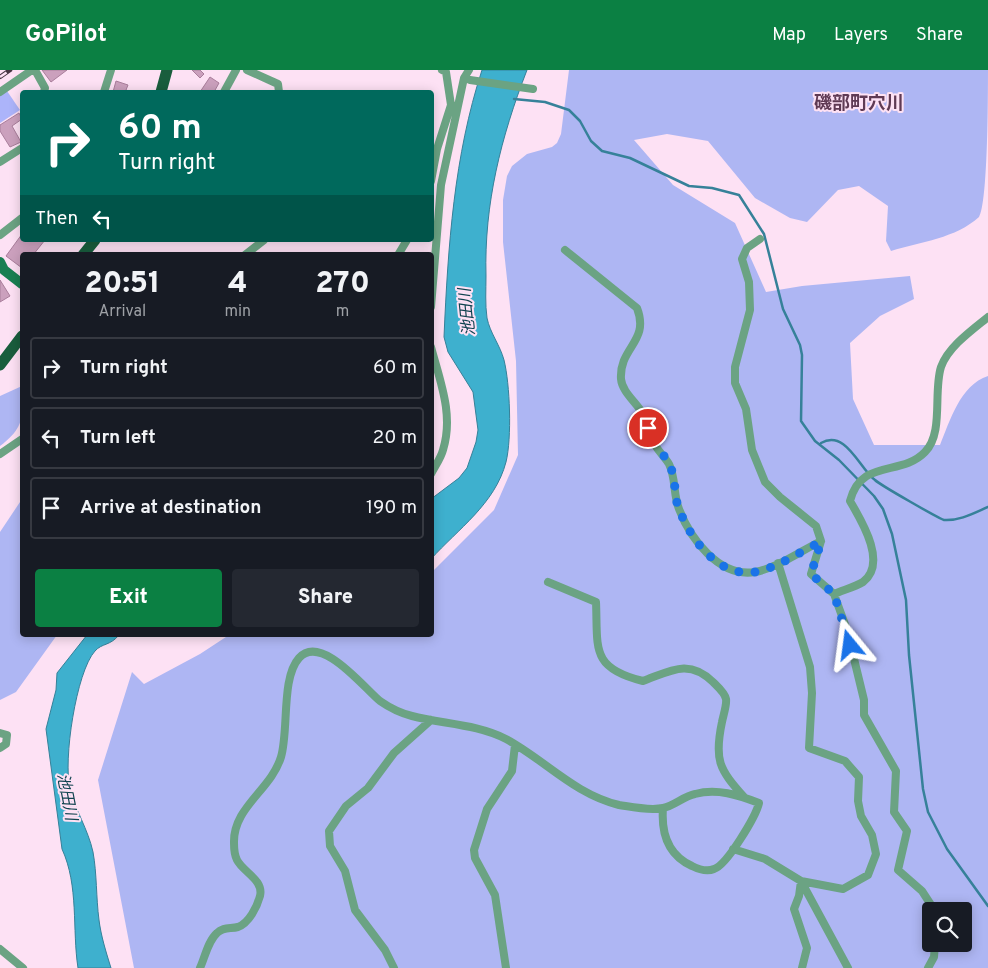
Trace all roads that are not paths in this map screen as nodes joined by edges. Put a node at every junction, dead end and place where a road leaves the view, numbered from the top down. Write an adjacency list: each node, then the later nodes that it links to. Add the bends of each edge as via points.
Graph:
1 (33, 70): 10 (street); 15 (street)
2 (111, 70): 11 (street)
3 (167, 70): 12 (main road)
4 (236, 70): 13 (street)
5 (247, 70): 14 (street, via 278,84)
6 (442, 70): 18 (street, via 446,72 451,105)
7 (469, 70): 28 (street, via 464,78 441,184)
8 (470, 80): 9 (street)
9 (532, 89)
10 (44, 90)
11 (105, 90)
12 (162, 90)
13 (225, 90)
14 (279, 90)
15 (0, 92)
16 (20, 149): 17 (street)
17 (0, 162)
18 (434, 167)
19 (20, 220): 20 (street)
20 (0, 235)
21 (760, 239): 37 (street, via 747,248 742,259 749,282 750,310 735,367 735,383 746,409 752,450 761,475 780,497 816,526)
22 (93, 242): 25 (main road)
23 (261, 242): 26 (street)
24 (564, 250): 38 (street, via 637,308 640,322 638,338 622,362 622,382 644,415 652,441 672,473 677,506 686,528 713,558 738,572 756,572)
25 (85, 252)
26 (249, 252)
27 (0, 262): 29 (street, via 4,270)
28 (434, 271)
29 (20, 282)
30 (988, 317): 40 (street, via 954,348 942,365 935,438 925,452 901,467 874,471 854,487 850,501 870,537 871,568 864,582)
31 (20, 339): 33 (main road)
32 (434, 357): 36 (street, via 444,391 446,415 443,450)
33 (0, 365)
34 (20, 440): 35 (street)
35 (0, 454)
36 (434, 468)
37 (821, 542): 38 (street); 40 (street, via 811,574)
38 (778, 563): 48 (street, via 810,667 809,748 845,761 859,776 861,816 872,835 876,854 868,875 843,889)
39 (548, 582): 45 (street, via 596,602 596,645 614,672 643,681 674,669 692,668 722,691 726,699 717,745 724,774)
40 (834, 594): 49 (street, via 864,700 864,715 896,771 894,812 907,831 898,870 922,891)
41 (431, 720): 43 (street, via 487,732); 53 (street, via 388,706 346,668 324,654 311,652 298,658 288,689 286,734 281,758 267,784 240,815 234,829 237,860 259,885 260,896 253,913 243,924 222,929 214,936); 54 (street, via 394,753 329,831 330,846 345,871 355,910 385,950)
42 (0, 733): 44 (street, via 7,735 6,744)
43 (515, 745): 46 (street, via 588,794 619,804); 55 (street, via 512,771 487,809 474,850 495,895)
44 (0, 748)
45 (744, 797): 46 (street, via 712,791 693,794); 47 (street, via 759,803 757,814)
46 (663, 808): 47 (street, via 664,834 669,847 684,862 712,870)
47 (733, 849): 48 (street, via 765,859)
48 (801, 880): 56 (street, via 794,909 807,948); 57 (street)
49 (929, 902)
50 (0, 949): 52 (street)
51 (935, 952): 58 (street)
52 (23, 968)
53 (200, 968)
54 (394, 968)
55 (506, 968)
56 (802, 968)
57 (848, 968)
58 (928, 968)

